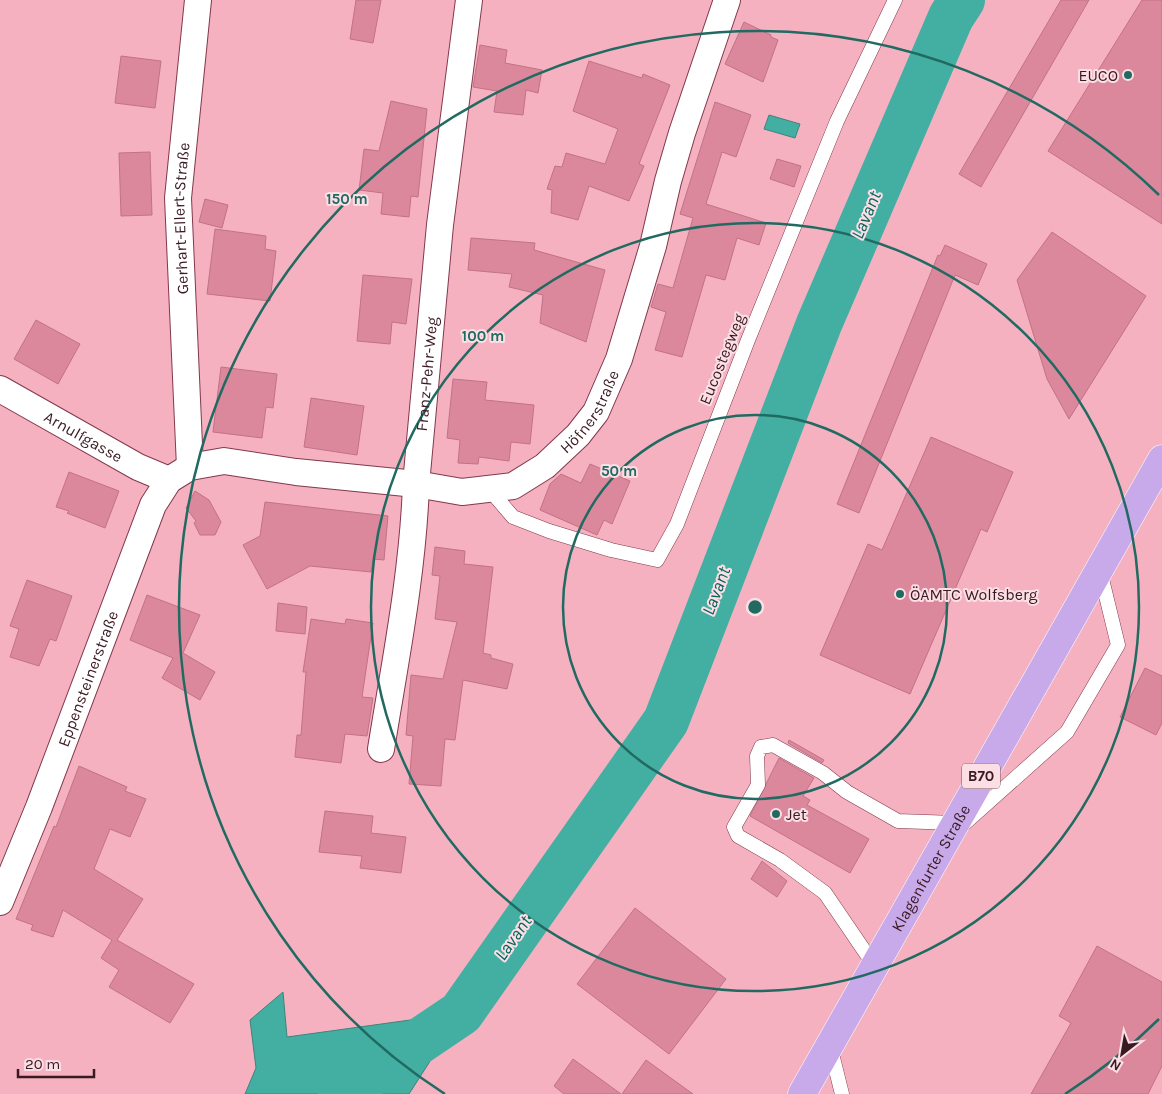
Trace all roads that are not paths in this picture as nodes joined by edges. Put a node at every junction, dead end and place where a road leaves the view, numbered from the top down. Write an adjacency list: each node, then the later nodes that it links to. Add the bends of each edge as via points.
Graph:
1 (198, 0): 7 (street, Gerhart-Ellert-Straße, via 178,198)
2 (469, 0): 8 (street, Franz-Pehr-Weg, via 440,225)
3 (727, 0): 9 (street, Höfnerstraße, via 682,133 654,246 619,359 596,412 578,435 545,466 513,486)
4 (895, 0): 9 (lane, Eucostegweg, via 837,121 677,524 657,560 602,547 513,517)
5 (0, 389): 7 (street, Arnulfgasse, via 138,467)
6 (1162, 459): 10 (main road, Klagenfurter Straße / B70)
7 (179, 474): 8 (street, Höfnerstraße, via 224,462); 13 (street, Eppensteinerstraße, via 153,505)
8 (416, 484): 9 (street, Höfnerstraße, via 462,492); 11 (street, Franz-Pehr-Weg, via 403,611)
9 (489, 489)
10 (1100, 568): 12 (main road, Klagenfurter Straße / B70); 12 (lane, via 1118,645 1067,732)
11 (381, 750)
12 (949, 832): 14 (main road, Klagenfurter Straße / B70); 14 (lane, via 898,821 773,745 761,747 757,756 758,785 734,827 738,836 780,860 825,893)
13 (0, 902)
14 (874, 965): 15 (main road, Klagenfurter Straße / B70)
15 (829, 1043): 16 (main road, Klagenfurter Straße / B70); 17 (lane)
16 (802, 1094)
17 (842, 1094)

